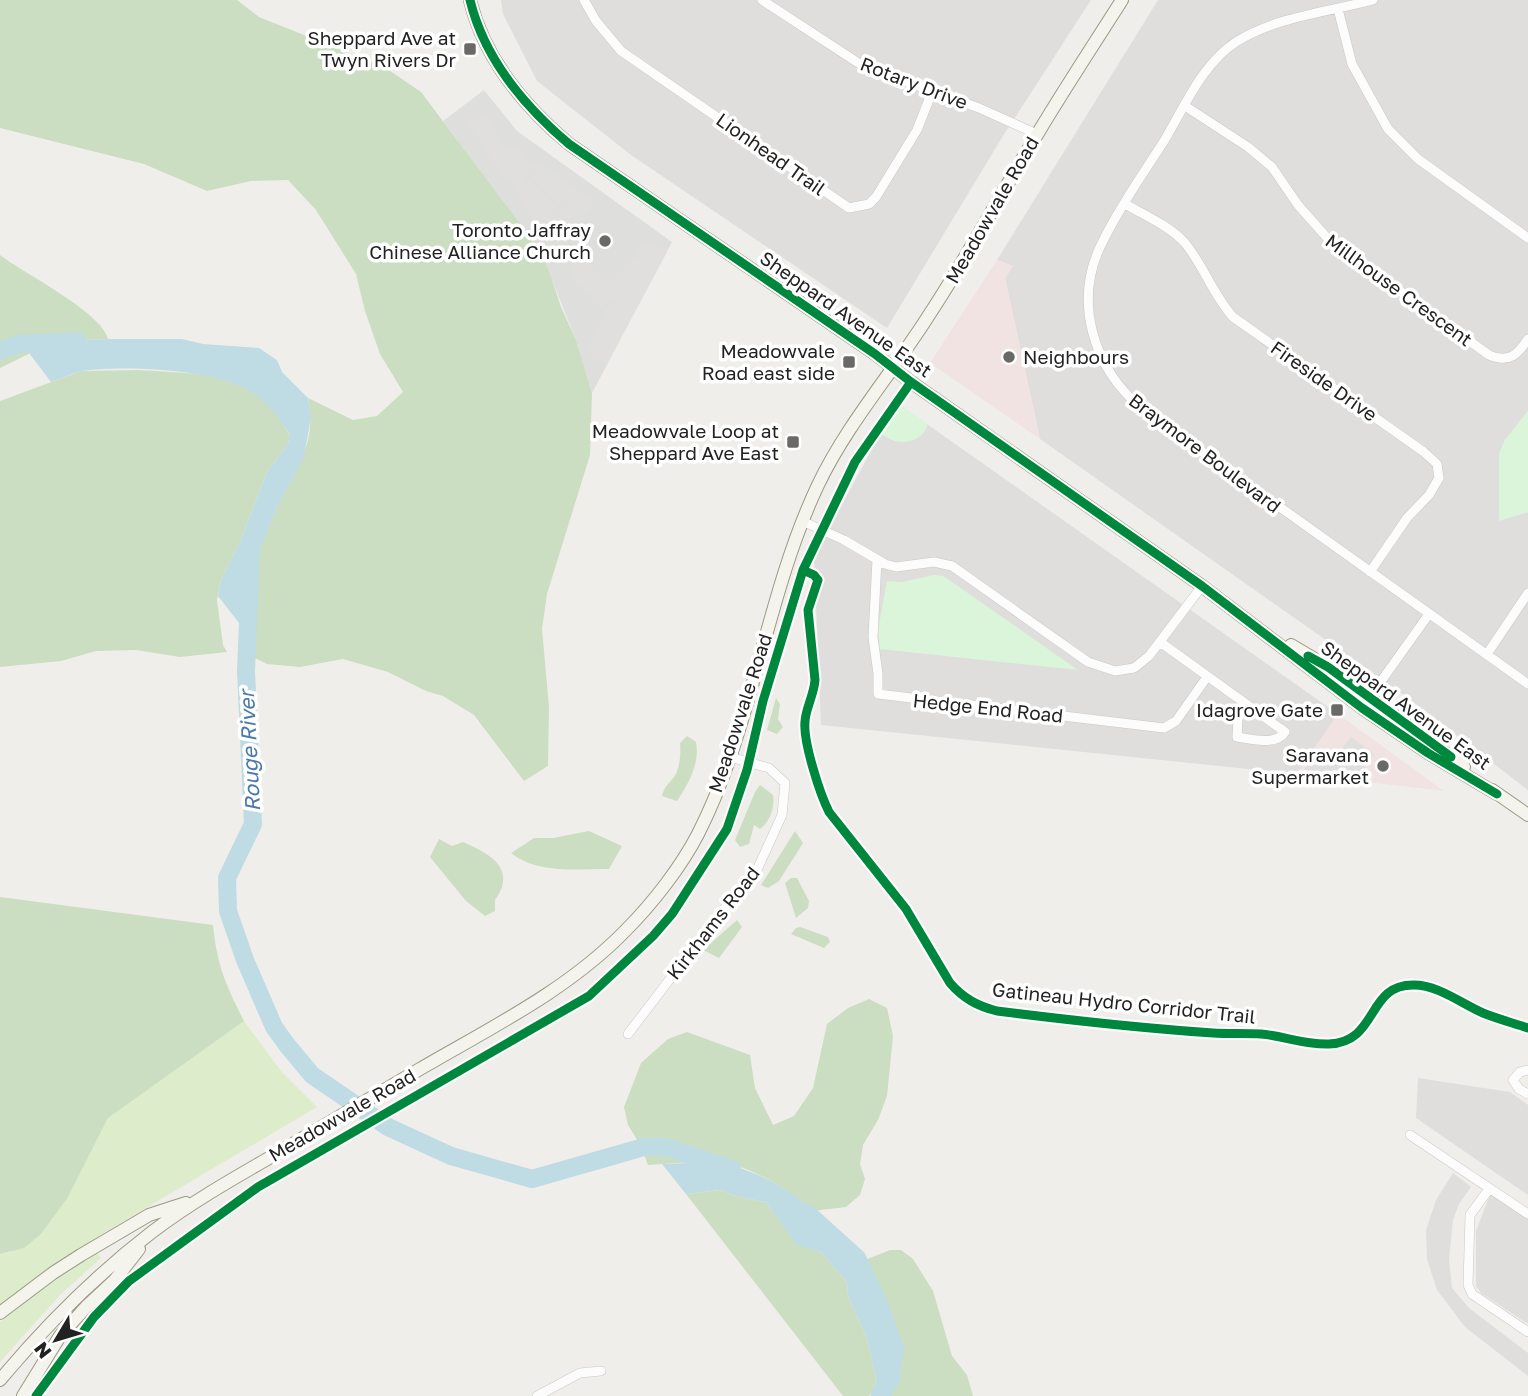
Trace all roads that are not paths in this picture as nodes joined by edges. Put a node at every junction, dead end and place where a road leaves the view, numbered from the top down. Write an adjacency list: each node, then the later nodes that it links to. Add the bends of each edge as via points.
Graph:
1 (470, 0): 13 (main road, Sheppard Avenue East, via 484,39 511,85 556,133)
2 (584, 0): 7 (street, Lionhead Trail, via 621,51 849,208 869,204 876,197 917,130)
3 (762, 0): 7 (street, Rotary Drive, via 863,66)
4 (1122, 0): 9 (main road, Meadowvale Road)
5 (1373, 0): 6 (street, Braymore Boulevard)
6 (1339, 9): 8 (street, Braymore Boulevard, via 1270,25 1234,43 1205,72); 11 (street, via 1352,64 1388,129 1418,159)
7 (932, 92): 9 (street, Rotary Drive)
8 (1185, 106): 10 (street, Braymore Boulevard); 12 (street, Millhouse Crescent, via 1272,167 1329,240 1489,355 1511,358)
9 (1037, 134): 13 (main road, Meadowvale Road, via 954,276)
10 (1125, 204): 16 (street, Braymore Boulevard, via 1102,242 1089,290 1090,328 1115,382 1155,419); 16 (street, Fireside Drive, via 1186,244 1233,317 1437,464 1439,478 1433,489)
11 (1528, 238)
12 (1528, 338)
13 (893, 368): 14 (main road, Meadowvale Road, via 824,472); 17 (main road, Sheppard Avenue East)
14 (802, 521): 15 (street); 26 (main road, Meadowvale Road)
15 (877, 560): 20 (street, via 896,567 934,562 951,566 1100,668 1134,668); 22 (street, Hedge End Road, via 873,637 878,694 1164,728 1176,721)
16 (1370, 572): 19 (street, Braymore Boulevard)
17 (1202, 586): 20 (street); 24 (main road, Sheppard Avenue East, via 1245,618 1328,667)
18 (1528, 593): 21 (street)
19 (1429, 614): 21 (street, Braymore Boulevard); 24 (street)
20 (1160, 642): 22 (street)
21 (1487, 654): 23 (street, Braymore Boulevard)
22 (1207, 677): 25 (street)
23 (1528, 684)
24 (1366, 703): 27 (main road, Sheppard Avenue East, via 1436,745)
25 (1245, 704): 25 (street, via 1237,737 1283,737 1285,732)
26 (730, 757): 28 (street, Kirkhams Road, via 761,764 785,783 782,815 757,870); 33 (main road, Meadowvale Road, via 697,837 660,890 625,932 580,971)
27 (1528, 815)
28 (628, 1034)
29 (1528, 1070): 30 (street, via 1513,1080)
30 (1528, 1094)
31 (1410, 1135): 32 (street)
32 (1489, 1189): 34 (street); 37 (street, via 1470,1215 1468,1285 1472,1294)
33 (203, 1197): 35 (main road, Meadowvale Road); 36 (main road, via 149,1215 52,1273)
34 (1528, 1214)
35 (152, 1232): 39 (main road, Meadowvale Road, via 76,1296); 40 (main road, via 115,1280 60,1336)
36 (0, 1313)
37 (1528, 1332)
38 (601, 1371): 41 (street, via 580,1373)
39 (0, 1380)
40 (23, 1396)
41 (537, 1396)

